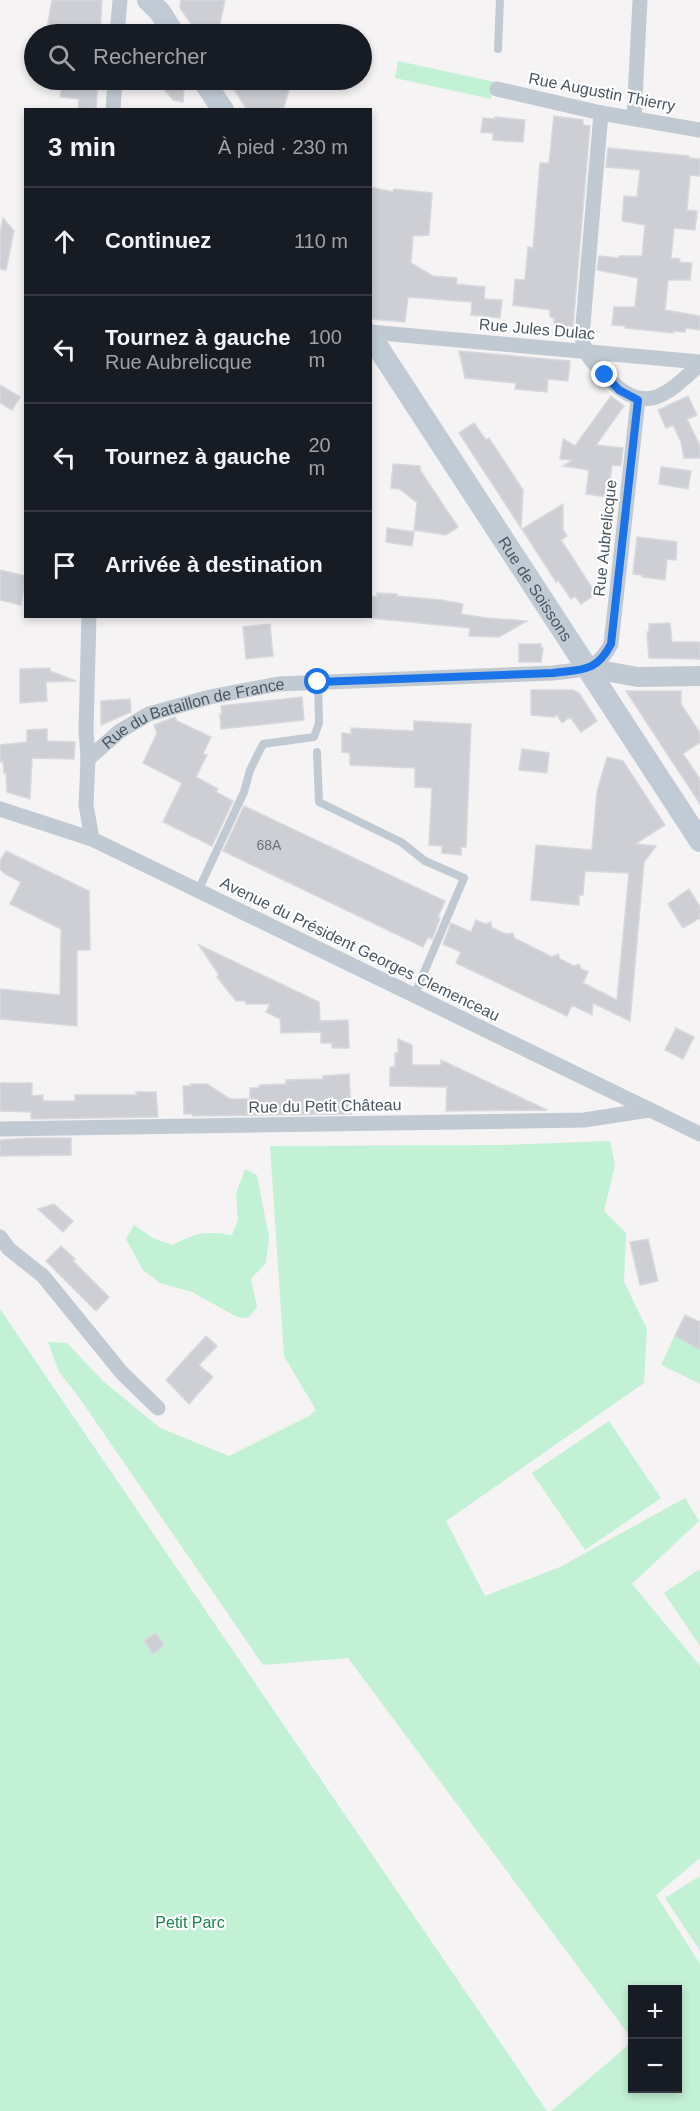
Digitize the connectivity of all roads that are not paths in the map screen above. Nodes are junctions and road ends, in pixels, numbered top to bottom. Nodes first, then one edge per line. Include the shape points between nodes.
1 (120, 0) edge
2 (500, 0) edge
3 (640, 0) edge
4 (156, 4) edge
5 (118, 24) edge
6 (168, 24) edge
7 (498, 49) dead end
8 (497, 89) dead end
9 (114, 90) edge
10 (210, 90) edge
11 (113, 108) edge
12 (222, 108) edge
13 (601, 112) junction
14 (634, 118) junction
15 (700, 130) edge
16 (372, 334) edge
17 (372, 337) edge
18 (584, 351) junction
19 (700, 363) edge
20 (638, 400) junction
21 (89, 618) edge
22 (588, 668) junction
23 (700, 676) edge
24 (318, 682) junction
25 (317, 752) dead end
26 (88, 759) junction
27 (0, 809) edge
28 (92, 839) junction
29 (700, 841) edge
30 (198, 891) junction
31 (414, 996) junction
32 (649, 1110) junction
33 (0, 1129) edge
34 (700, 1134) edge
35 (0, 1237) edge
36 (158, 1407) dead end

1 - 5 street
2 - 7 lane
3 - 14 street
4 - 6 main road
8 - 13 street, Rue Augustin Thierry
9 - 11 street
10 - 12 main road
13 - 14 street, Rue Augustin Thierry
13 - 18 street via 582,336
14 - 15 street, Rue Augustin Thierry
16 - 18 street, Rue Jules Dulac
17 - 22 main road, Rue de Soissons
18 - 19 street, Rue Jules Dulac
18 - 20 street via 619,390
19 - 20 street via 676,387 659,396
20 - 22 street, Rue Aubrelicque via 611,644 603,660
21 - 26 street
22 - 23 street, Rue du Bataillon de France via 638,677
22 - 24 street, Rue du Bataillon de France via 553,673
22 - 29 main road, Rue de Soissons
24 - 26 street, Rue du Bataillon de France via 278,684 149,714 120,731
24 - 30 lane via 319,723 314,737 263,744
25 - 31 lane via 319,802 401,842 425,861 464,878
26 - 28 street via 86,805
27 - 28 street, Avenue du Président Georges Clemenceau
28 - 30 street, Avenue du Président Georges Clemenceau
30 - 31 street, Avenue du Président Georges Clemenceau
31 - 32 street, Avenue du Président Georges Clemenceau
32 - 33 street, Rue du Petit Château via 584,1120
32 - 34 street, Avenue du Président Georges Clemenceau
35 - 36 street via 9,1249 44,1276 122,1373

